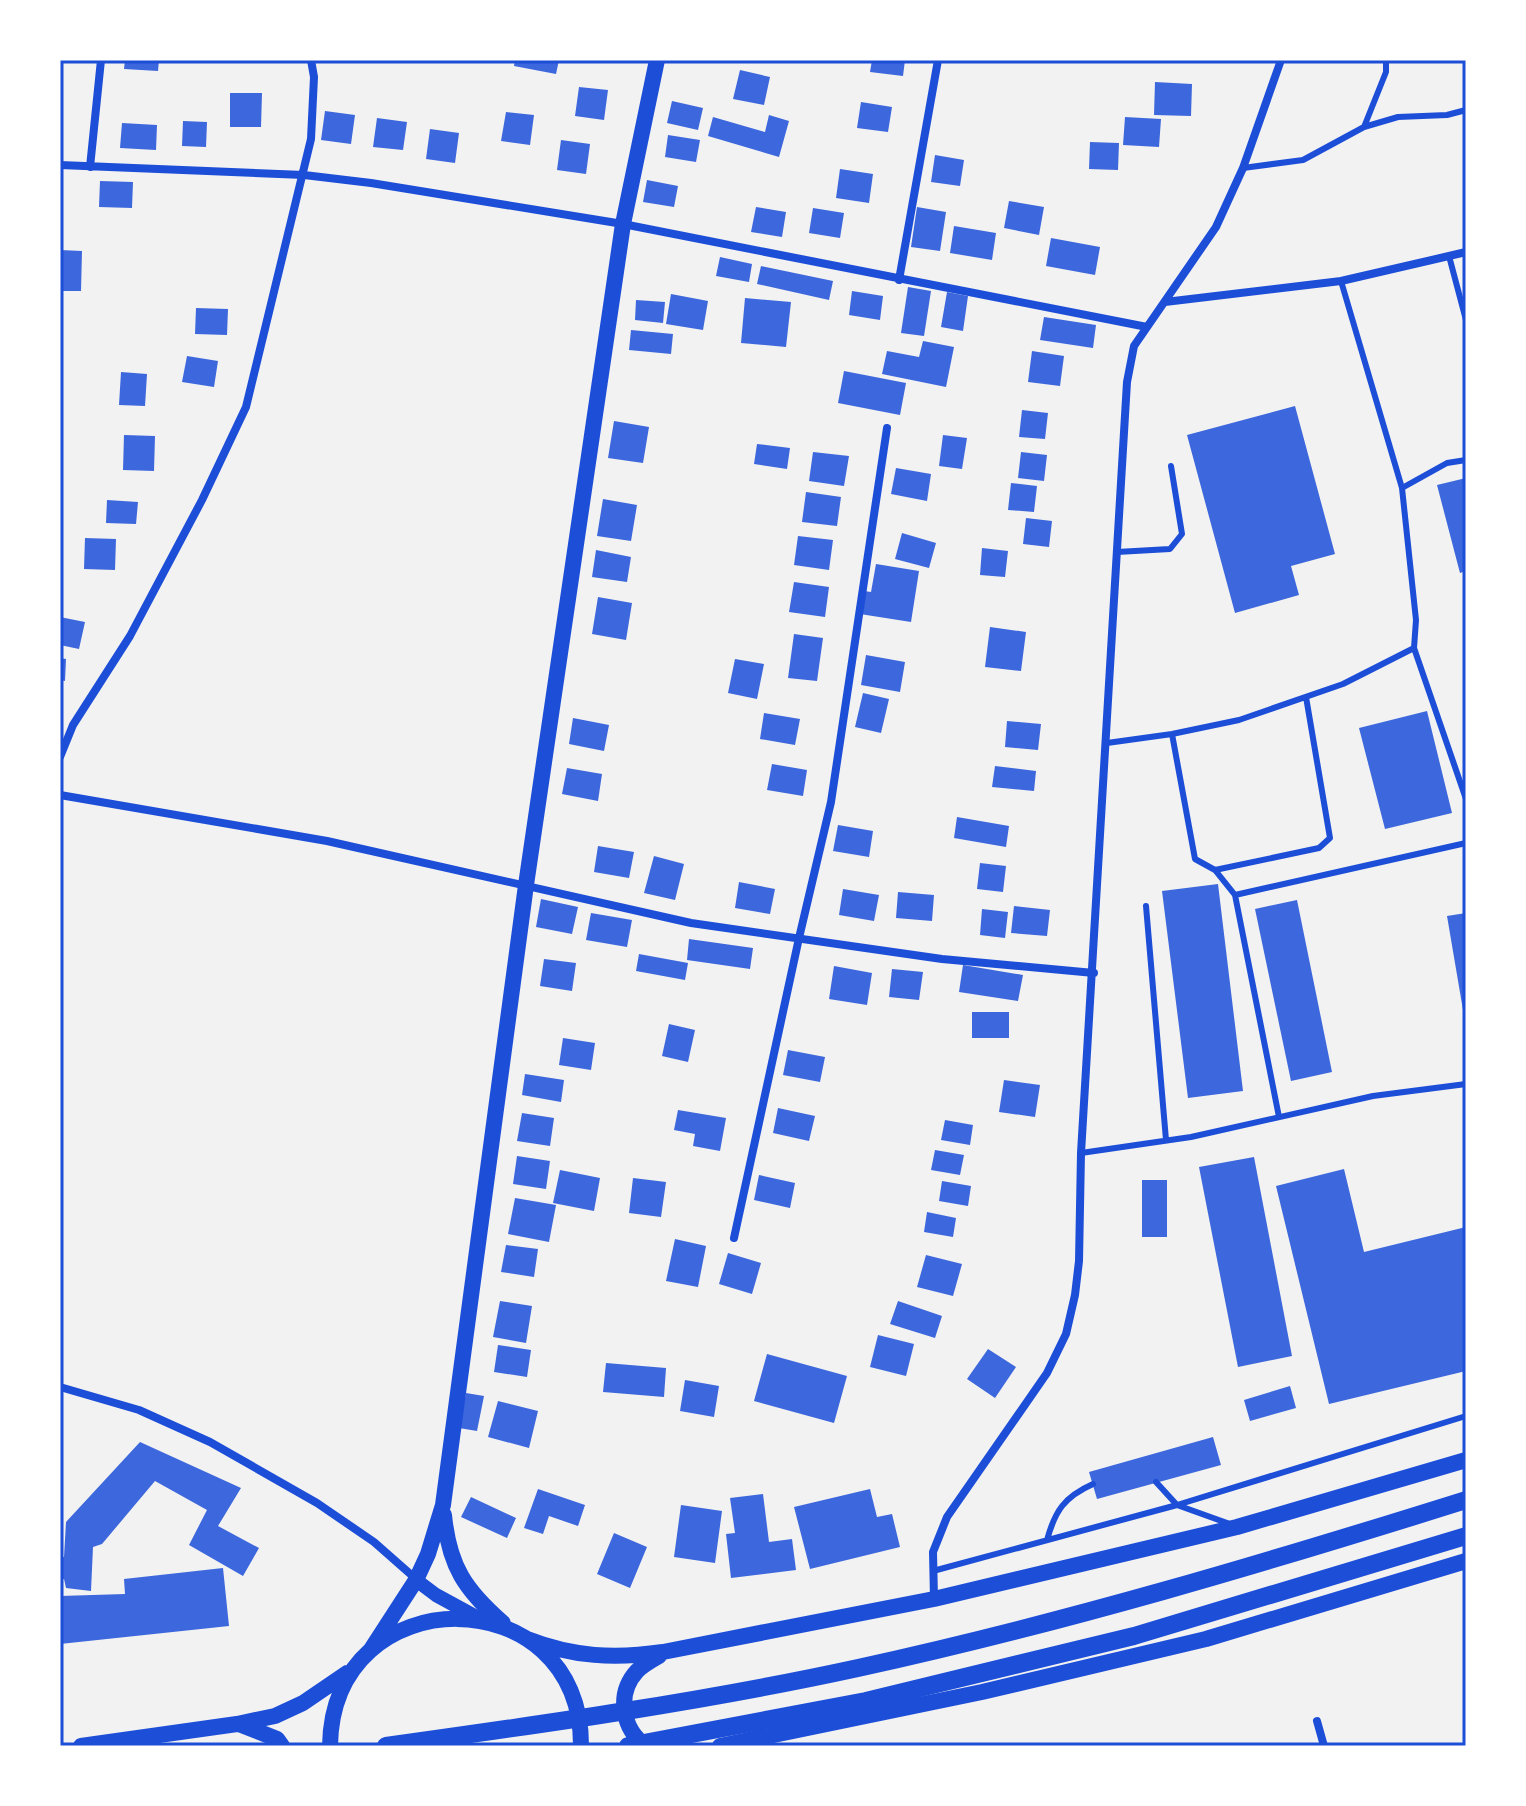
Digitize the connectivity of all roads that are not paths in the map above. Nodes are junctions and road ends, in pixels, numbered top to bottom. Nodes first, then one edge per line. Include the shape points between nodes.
1 (101, 60) edge
2 (311, 60) edge
3 (657, 60) edge
4 (938, 60) edge
5 (1281, 60) edge
6 (1386, 60) edge
7 (1466, 110) edge
8 (1364, 127) junction
9 (60, 165) edge
10 (90, 167) junction
11 (1243, 168) junction
12 (304, 175) junction
13 (623, 224) junction
14 (1466, 252) edge
15 (1449, 256) junction
16 (899, 280) junction
17 (1341, 281) junction
18 (1165, 302) junction
19 (1466, 320) edge
20 (1147, 327) junction
21 (887, 428) dead end
22 (1466, 460) edge
23 (1171, 466) dead end
24 (1402, 488) junction
25 (1117, 552) junction
26 (1414, 648) junction
27 (1306, 697) junction
28 (1172, 734) junction
29 (1107, 743) junction
30 (60, 757) edge
31 (60, 795) edge
32 (1466, 799) edge
33 (1466, 843) edge
34 (1215, 870) junction
35 (526, 885) junction
36 (1235, 895) junction
37 (1146, 906) dead end
38 (799, 938) junction
39 (1094, 973) junction
40 (1466, 1084) edge
41 (1279, 1117) junction
42 (1166, 1140) junction
43 (1081, 1153) junction
44 (734, 1238) dead end
45 (60, 1387) edge
46 (1466, 1416) edge
47 (1466, 1460) edge
48 (1156, 1482) dead end
49 (1093, 1484) dead end
50 (1466, 1500) edge
51 (443, 1505) junction
52 (1177, 1505) junction
53 (1237, 1527) junction
54 (1466, 1536) edge
55 (1047, 1540) junction
56 (1466, 1561) edge
57 (933, 1571) junction
58 (416, 1580) junction
59 (934, 1599) junction
60 (480, 1619) junction
61 (509, 1628) junction
62 (527, 1639) junction
63 (370, 1651) junction
64 (663, 1652) junction
65 (355, 1667) junction
66 (1317, 1721) dead end
67 (237, 1724) junction
68 (81, 1746) edge
69 (282, 1746) edge
70 (330, 1746) edge
71 (386, 1746) edge
72 (581, 1746) edge
73 (628, 1746) edge
74 (646, 1746) edge
75 (720, 1746) edge
76 (1324, 1746) edge

1 - 10 street
2 - 12 street via 311,139
3 - 13 main road
4 - 16 street
5 - 11 street
6 - 8 lane
7 - 8 lane via 1398,117
8 - 11 lane via 1303,160
9 - 10 street
10 - 12 street
11 - 18 street via 1216,227
12 - 13 street
12 - 30 street via 246,407 130,636 73,725
13 - 16 street
13 - 35 main road
14 - 15 street
15 - 17 street
15 - 19 lane
16 - 20 street
17 - 18 street
17 - 24 lane
18 - 20 street
20 - 25 street via 1134,346 1127,382
21 - 38 street via 831,802
22 - 24 lane via 1447,463
23 - 25 lane via 1182,534 1170,549
24 - 26 lane via 1416,620
25 - 29 street
26 - 27 lane
26 - 32 lane
27 - 28 lane via 1239,720
27 - 34 lane via 1330,838 1319,848
28 - 29 lane
28 - 34 lane via 1195,859
29 - 39 street
31 - 35 street via 327,841
33 - 36 lane
34 - 36 lane
35 - 38 street via 691,923
35 - 51 main road
36 - 41 lane
37 - 42 lane
38 - 39 street via 942,959
38 - 44 street
39 - 43 street
40 - 41 lane via 1373,1096
41 - 42 lane
42 - 43 lane
43 - 57 street via 1079,1261 1066,1334 1047,1373 947,1517 933,1552
45 - 58 street via 139,1410 210,1442 329,1511
46 - 52 lane
47 - 53 main road
48 - 52 lane
49 - 55 lane via 1075,1492 1054,1515
50 - 71 highway via 1125,1603 858,1668 605,1716
51 - 58 main road
51 - 61 main road via 455,1568 476,1600
52 - 53 lane
52 - 55 lane
53 - 59 main road
54 - 73 highway via 1134,1636 866,1701
55 - 57 lane
56 - 75 main road via 1206,1639
57 - 59 street
58 - 60 street
58 - 63 main road
59 - 64 main road
60 - 61 main road
60 - 63 main road via 421,1622
61 - 62 main road
62 - 64 main road via 601,1657
62 - 72 main road via 564,1678 575,1703
63 - 65 main road
64 - 74 main road via 638,1670 623,1706 636,1739
65 - 67 main road via 303,1703
65 - 70 main road via 341,1691
66 - 76 street
67 - 68 main road
67 - 69 main road via 269,1735

